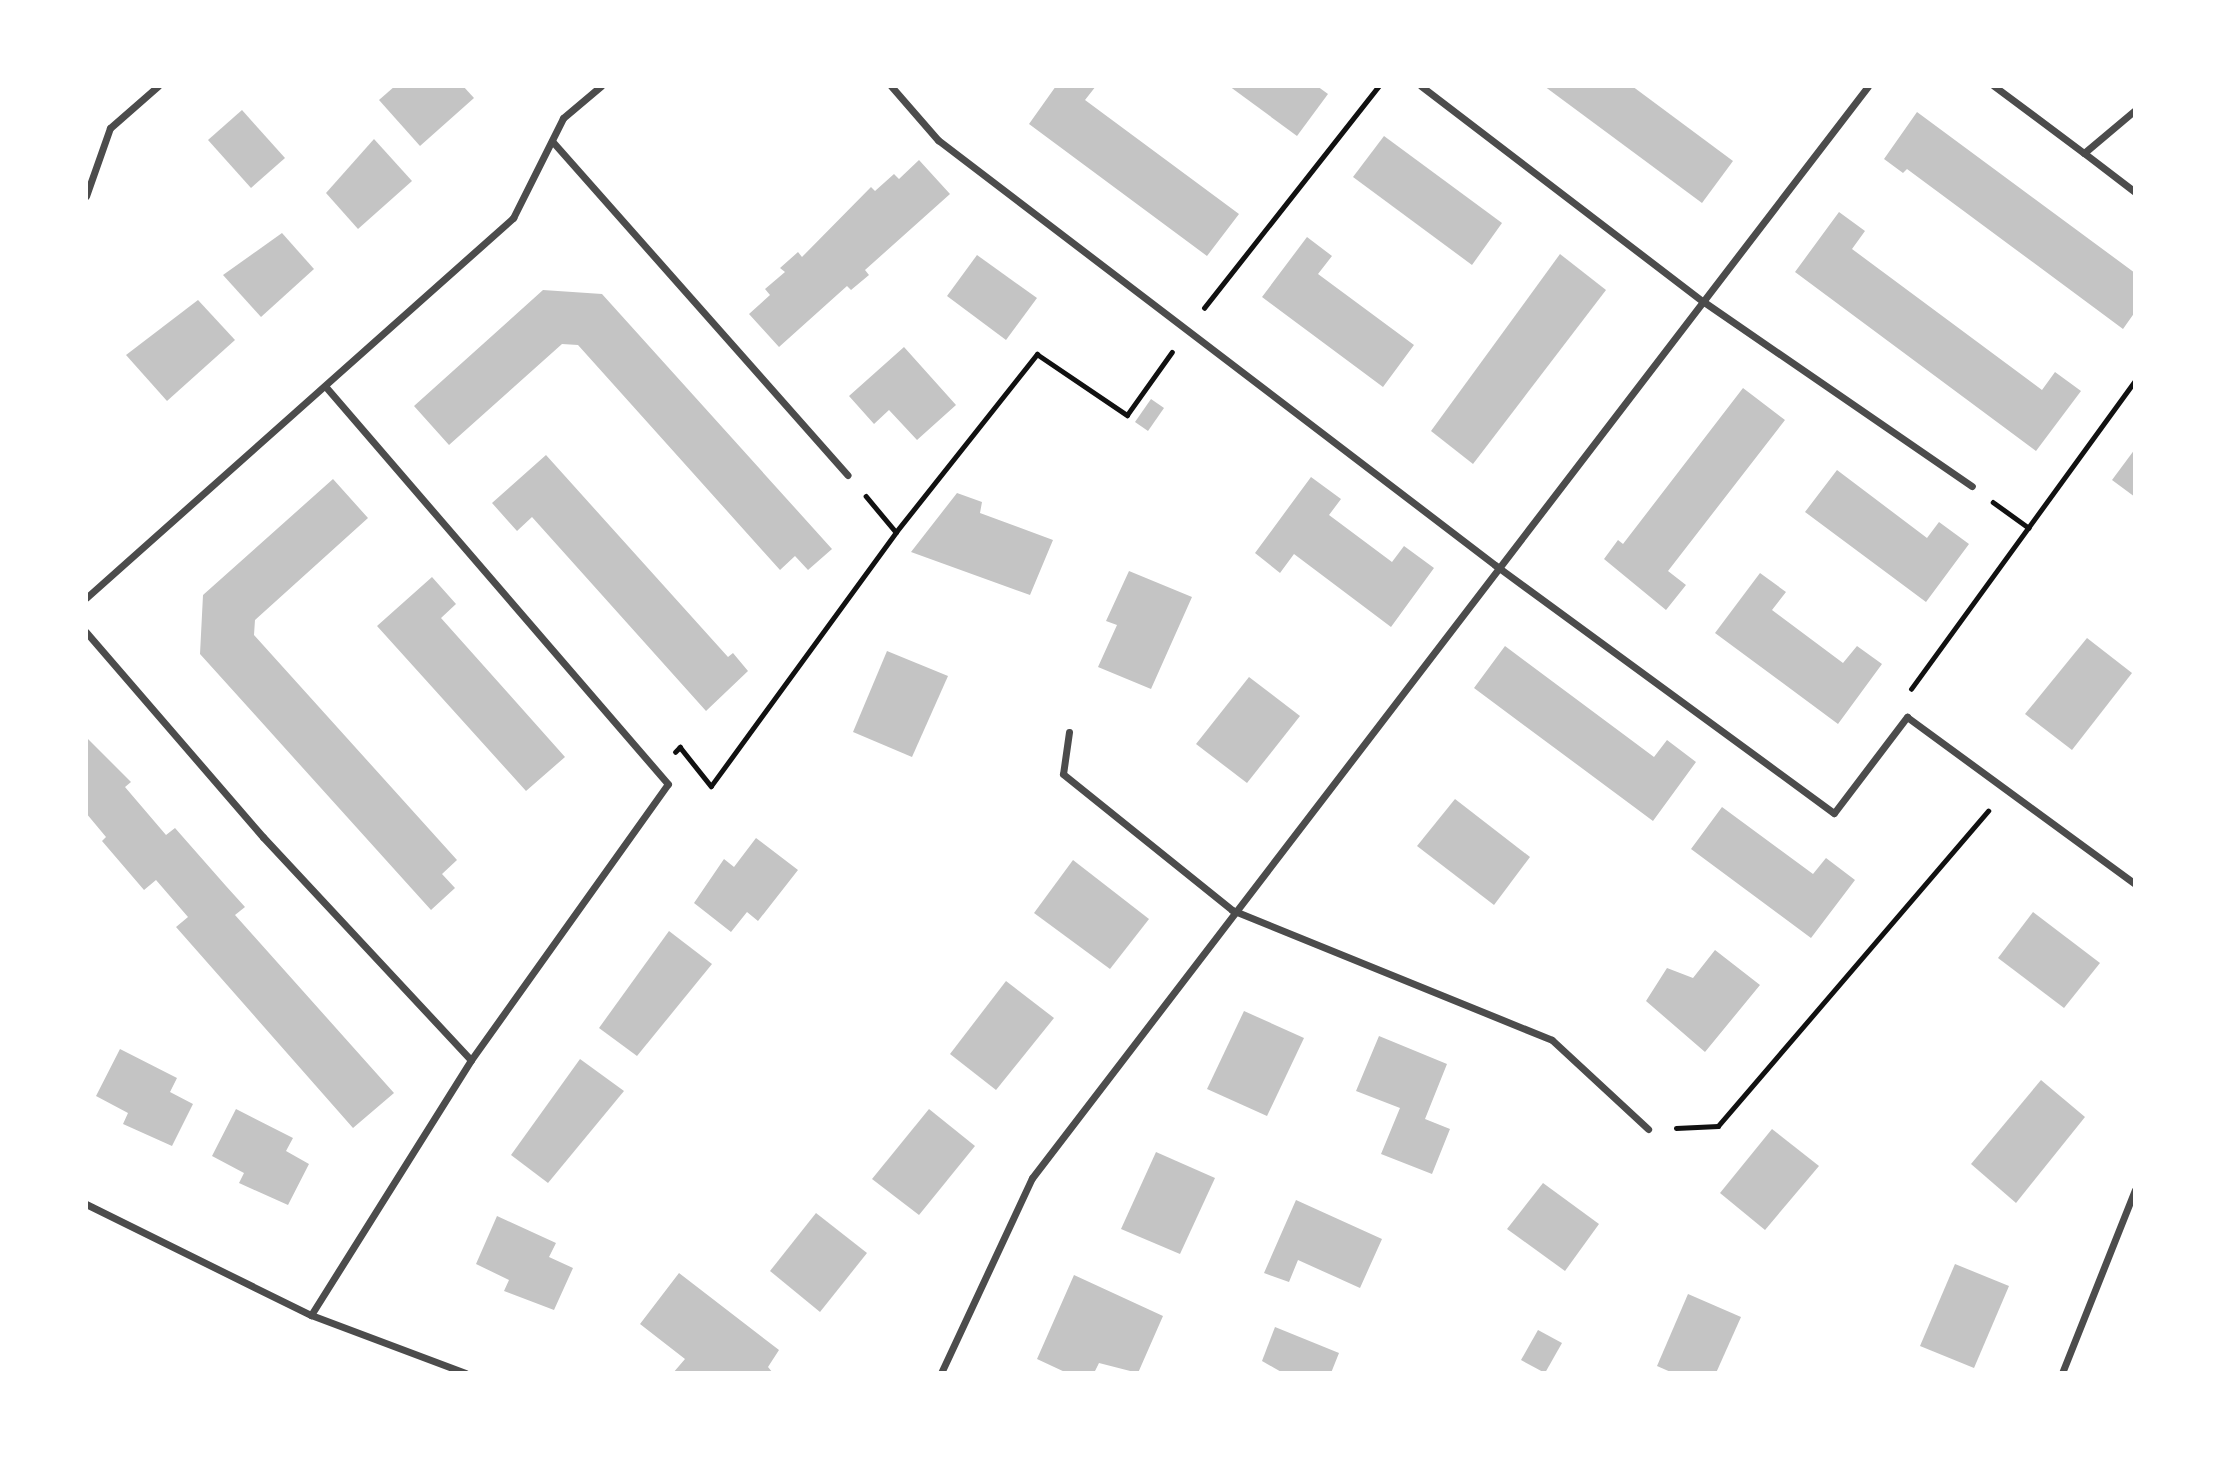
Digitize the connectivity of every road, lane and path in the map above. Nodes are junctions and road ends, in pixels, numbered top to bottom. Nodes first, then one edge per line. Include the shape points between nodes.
1 (158, 86) edge
2 (601, 86) edge
3 (891, 86) edge
4 (1378, 86) edge
5 (1421, 86) edge
6 (1868, 86) edge
7 (1994, 86) edge
8 (2135, 110) edge
9 (552, 141) junction
10 (2084, 153) junction
11 (2135, 192) edge
12 (86, 196) edge
13 (1704, 302) junction
14 (1187, 330) junction
15 (2135, 381) edge
16 (325, 386) junction
17 (848, 475) joint
18 (1972, 486) joint
19 (2029, 528) junction
20 (896, 532) junction
21 (1495, 565) junction
22 (86, 598) edge
23 (86, 632) edge
24 (1907, 717) junction
25 (1069, 732) dead end
26 (656, 770) junction
27 (2006, 790) junction
28 (2135, 884) edge
29 (1232, 910) junction
30 (471, 1060) junction
31 (1647, 1129) joint
32 (2135, 1190) edge
33 (86, 1204) edge
34 (311, 1315) junction
35 (465, 1373) edge
36 (941, 1373) edge
37 (2062, 1373) edge

1 - 12 street via 110,128
2 - 9 street via 563,118
3 - 14 street via 938,141
4 - 14 path
5 - 13 street
6 - 13 street
7 - 10 street
8 - 10 street
9 - 16 street via 513,218
9 - 17 street
10 - 11 street
13 - 18 street
13 - 21 street
14 - 20 path via 1127,415 1037,354
14 - 21 street
15 - 19 path
16 - 22 street
16 - 26 street
17 - 20 path
18 - 19 path
19 - 24 path via 1908,692
20 - 26 path via 711,786 680,747
21 - 24 street via 1834,813
21 - 29 street
23 - 30 street via 263,837
24 - 27 street
25 - 29 street via 1063,774
26 - 30 street via 668,784
27 - 28 street
27 - 31 path via 1718,1126
29 - 31 street via 1552,1040
29 - 36 street via 1032,1178
30 - 34 street
32 - 37 street
33 - 34 street
34 - 35 street

